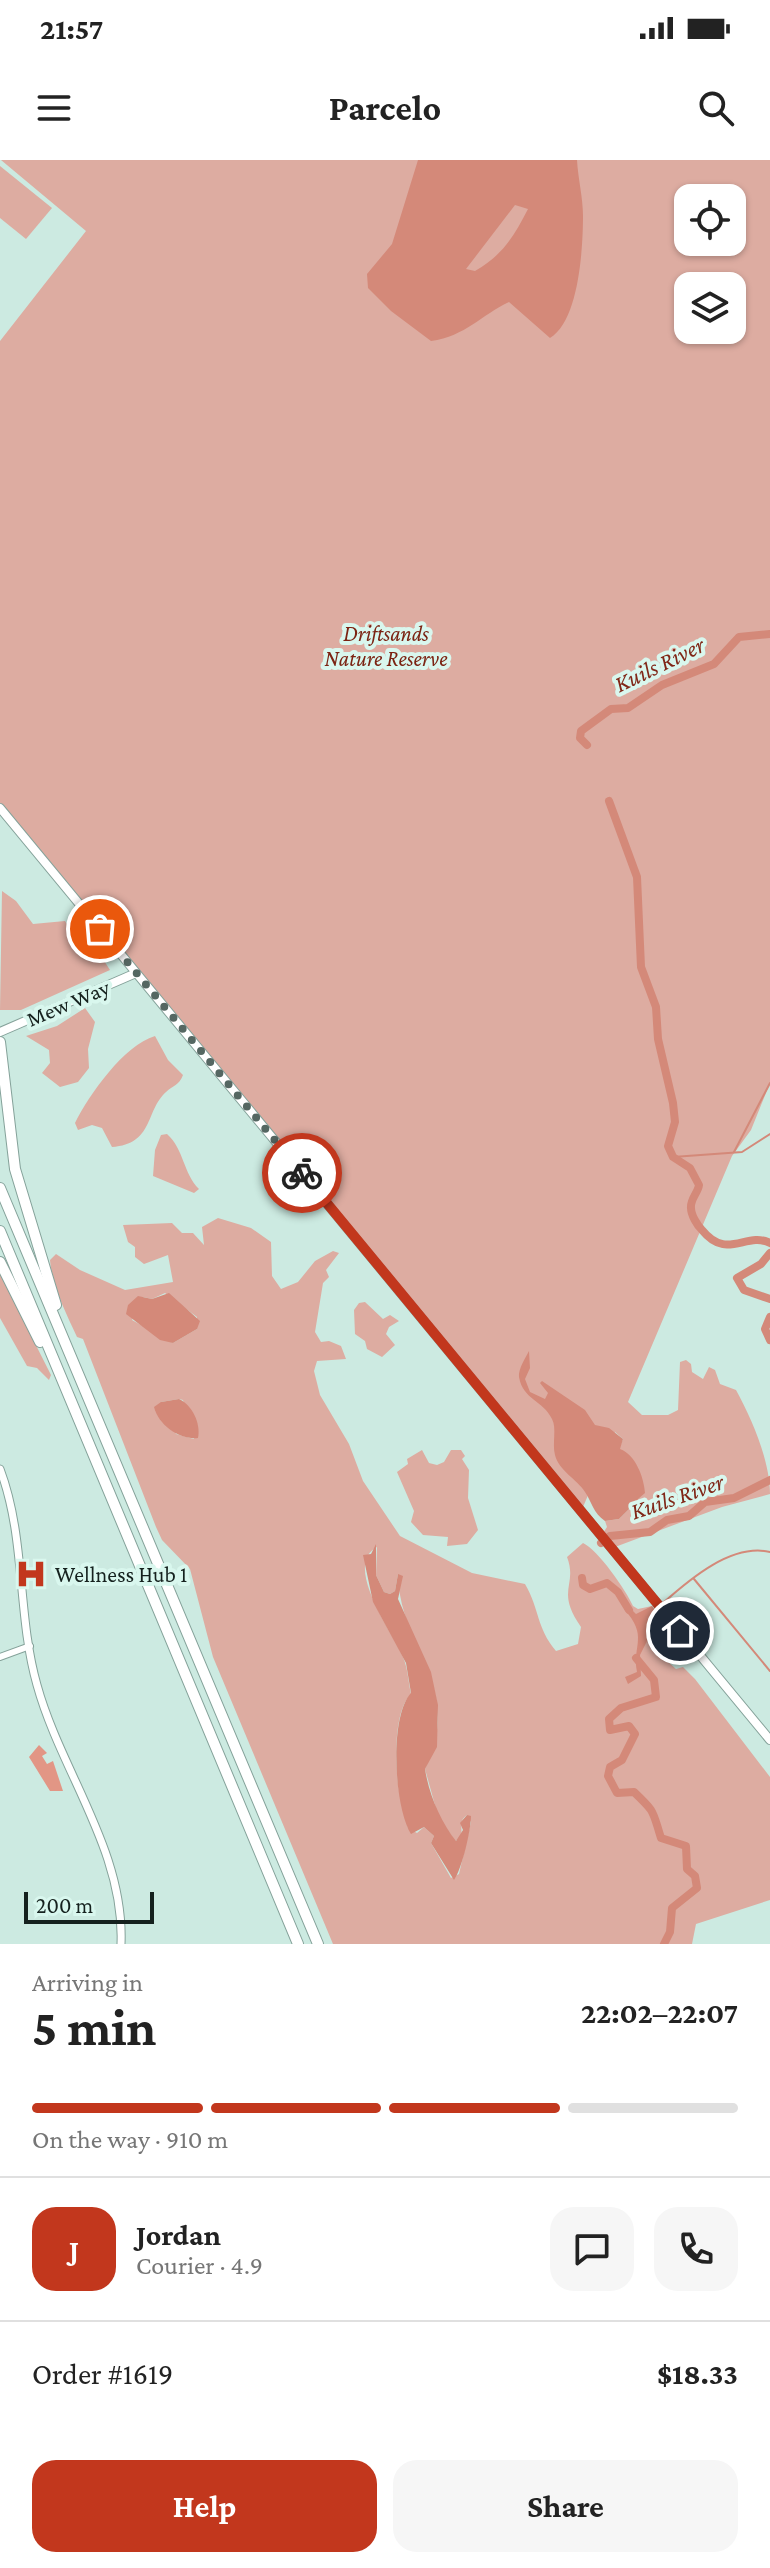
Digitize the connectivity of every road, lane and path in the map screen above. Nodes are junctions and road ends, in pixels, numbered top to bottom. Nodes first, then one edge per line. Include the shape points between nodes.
1 (0, 808) edge
2 (136, 973) junction
3 (0, 1032) edge
4 (0, 1042) edge
5 (0, 1188) edge
6 (0, 1231) edge
7 (0, 1262) edge
8 (63, 1381) junction
9 (88, 1397) junction
10 (0, 1469) edge
11 (30, 1646) junction
12 (0, 1657) edge
13 (770, 1740) edge
14 (121, 1944) edge
15 (298, 1944) edge
16 (318, 1944) edge

1 - 2 main road
2 - 3 main road, Mew Way
2 - 13 main road
4 - 9 highway via 20,1191
5 - 9 highway
6 - 8 highway
7 - 8 highway
8 - 15 highway
9 - 16 highway
10 - 11 main road via 13,1513
11 - 12 street
11 - 14 main road via 42,1701 114,1877

